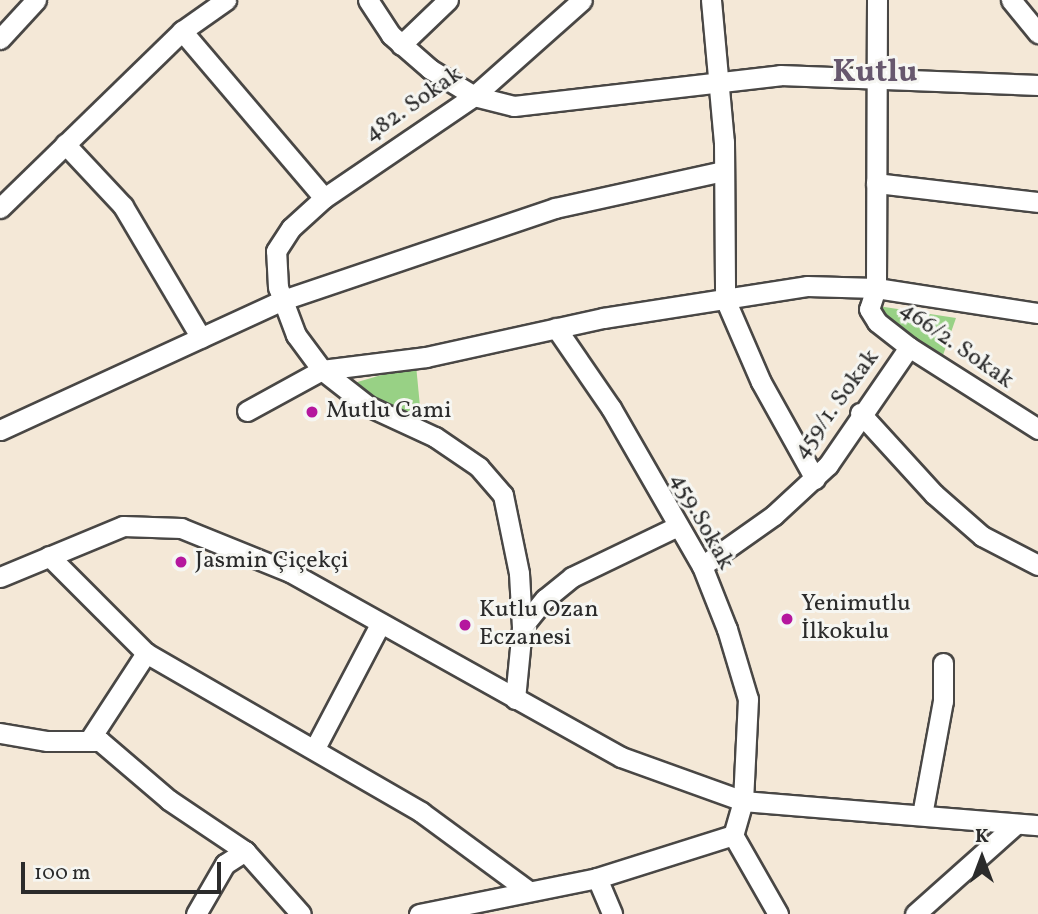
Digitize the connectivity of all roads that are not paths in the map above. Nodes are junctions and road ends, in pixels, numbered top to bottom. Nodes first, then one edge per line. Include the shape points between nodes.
1 (36, 0) edge
2 (226, 0) edge
3 (368, 0) edge
4 (448, 0) edge
5 (582, 0) edge
6 (711, 0) edge
7 (877, 0) edge
8 (1011, 0) edge
9 (182, 31) junction
10 (1038, 33) edge
11 (0, 39) edge
12 (401, 44) junction
13 (875, 78) junction
14 (719, 82) junction
15 (1038, 85) edge
16 (474, 96) junction
17 (65, 144) junction
18 (723, 171) junction
19 (876, 183) junction
20 (324, 198) junction
21 (1038, 202) edge
22 (0, 208) edge
23 (876, 289) junction
24 (725, 299) junction
25 (283, 300) junction
26 (1038, 313) edge
27 (556, 328) junction
28 (201, 338) junction
29 (909, 347) junction
30 (322, 370) junction
31 (247, 411) dead end
32 (860, 413) junction
33 (1038, 429) edge
34 (0, 430) edge
35 (815, 478) junction
36 (676, 527) junction
37 (49, 556) junction
38 (1038, 565) edge
39 (702, 566) junction
40 (0, 577) edge
41 (380, 624) junction
42 (522, 627) junction
43 (146, 653) junction
44 (943, 663) dead end
45 (515, 699) junction
46 (0, 733) edge
47 (90, 739) junction
48 (316, 748) junction
49 (743, 801) junction
50 (922, 815) junction
51 (1016, 824) junction
52 (1038, 825) edge
53 (733, 835) junction
54 (245, 851) junction
55 (597, 878) junction
56 (527, 890) junction
57 (196, 914) edge
58 (301, 914) edge
59 (419, 914) edge
60 (612, 914) edge
61 (778, 914) edge
62 (915, 914) edge

1 - 11 street
2 - 9 street
3 - 12 street
4 - 12 street
5 - 16 street, 482. Sokak
6 - 14 street
7 - 13 street
8 - 10 street
9 - 17 street
9 - 20 street
12 - 16 street via 430,69
13 - 14 street via 780,75
13 - 15 street
13 - 19 street
14 - 16 street via 514,106
14 - 18 street
16 - 20 street, 482. Sokak
17 - 22 street
17 - 28 street via 123,206
18 - 24 street
18 - 25 street via 555,208
19 - 21 street
19 - 23 street
20 - 25 street, 482. Sokak via 291,228 276,251
23 - 24 street via 807,286
23 - 26 street
23 - 29 street, 466/2. Sokak via 869,309 877,322
24 - 27 street
24 - 35 street via 761,382
25 - 28 street
25 - 30 street via 296,335
27 - 30 street via 426,356
27 - 36 street, 459.Sokak via 611,408
28 - 34 street
29 - 32 street, 459/1. Sokak
29 - 33 street, 466/2. Sokak
30 - 31 street
30 - 42 street via 368,406 446,444 479,467 503,495 519,573
32 - 35 street, 459/1. Sokak
32 - 38 street via 934,494 982,536
35 - 39 street, 459/1. Sokak via 774,515
36 - 39 street, 459.Sokak
36 - 42 street via 572,577
37 - 40 street
37 - 41 street via 123,526 180,528 290,572
37 - 43 street
39 - 49 street, 459.Sokak via 747,699
41 - 45 street
41 - 48 street
42 - 45 street
43 - 47 street
43 - 48 street
44 - 50 street via 943,702
45 - 49 street via 621,757
46 - 47 street via 47,741
47 - 54 street via 100,741 169,800
48 - 56 street via 421,812
49 - 50 street
49 - 53 street, 459.Sokak
50 - 51 street
51 - 52 street
51 - 62 street
53 - 55 street
53 - 61 street
54 - 57 street via 225,864
54 - 58 street
55 - 56 street
55 - 60 street
56 - 59 street

